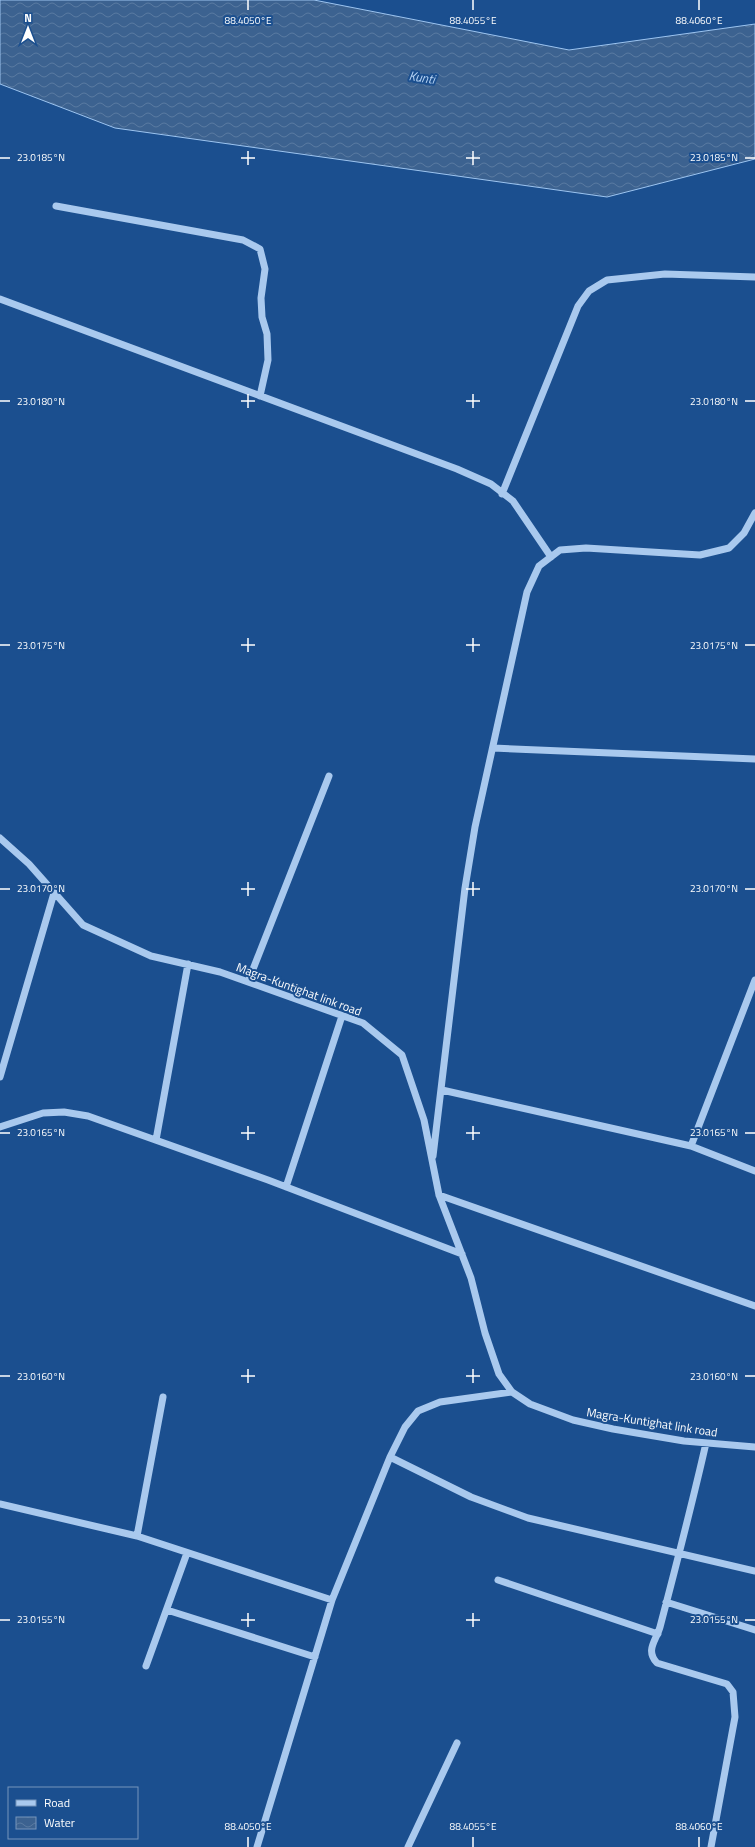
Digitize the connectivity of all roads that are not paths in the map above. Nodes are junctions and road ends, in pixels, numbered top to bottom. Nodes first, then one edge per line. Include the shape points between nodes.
1 (56, 206) dead end
2 (755, 277) edge
3 (0, 299) edge
4 (260, 396) junction
5 (502, 494) junction
6 (755, 513) edge
7 (551, 557) junction
8 (492, 748) junction
9 (755, 759) edge
10 (329, 776) dead end
11 (0, 838) edge
12 (54, 893) junction
13 (188, 964) junction
14 (755, 980) edge
15 (248, 982) junction
16 (342, 1016) junction
17 (0, 1077) edge
18 (442, 1090) junction
19 (0, 1127) edge
20 (156, 1140) junction
21 (691, 1146) junction
22 (432, 1162) junction
23 (755, 1172) edge
24 (286, 1187) junction
25 (439, 1195) junction
26 (462, 1254) junction
27 (755, 1306) edge
28 (512, 1392) junction
29 (163, 1397) dead end
30 (706, 1443) junction
31 (755, 1447) edge
32 (390, 1457) junction
33 (0, 1504) edge
34 (138, 1536) junction
35 (187, 1553) junction
36 (680, 1554) junction
37 (755, 1571) edge
38 (498, 1580) dead end
39 (332, 1600) junction
40 (666, 1602) junction
41 (167, 1610) junction
42 (755, 1630) edge
43 (658, 1634) junction
44 (315, 1657) junction
45 (146, 1666) dead end
46 (457, 1743) dead end
47 (260, 1846) edge
48 (408, 1847) edge
49 (711, 1847) edge

1 - 4 street via 243,240 260,249 265,269 261,298 268,360
2 - 5 street via 665,274 607,280 589,291 578,306
3 - 4 street
4 - 5 street via 457,469 491,484
5 - 7 street via 513,501
6 - 7 street via 744,532 729,548 700,555 586,548 560,550
7 - 8 street via 540,566 527,592
8 - 9 street
8 - 18 street via 475,827 466,888
10 - 15 street
11 - 12 street, Magra-Kuntighat link road via 29,864
12 - 13 street, Magra-Kuntighat link road via 83,925 152,956
12 - 17 street
13 - 15 street, Magra-Kuntighat link road
13 - 20 street
14 - 21 street
15 - 16 street, Magra-Kuntighat link road
16 - 22 street, Magra-Kuntighat link road via 363,1023 402,1055 424,1120
16 - 24 street
18 - 21 street
18 - 22 street
19 - 20 street via 43,1112 64,1112 88,1116
20 - 24 street
21 - 23 street
22 - 25 street, Magra-Kuntighat link road
24 - 26 street
25 - 26 street, Magra-Kuntighat link road
25 - 27 street
26 - 28 street, Magra-Kuntighat link road via 499,1374
28 - 30 street, Magra-Kuntighat link road via 530,1404 573,1420 613,1429
28 - 32 street via 440,1402 418,1411 405,1427
29 - 34 street
30 - 31 street, Magra-Kuntighat link road
30 - 36 street
32 - 36 street via 471,1497 528,1518
32 - 39 street
33 - 34 street
34 - 35 street
35 - 39 street
35 - 41 street
36 - 37 street
36 - 40 street
38 - 43 street
39 - 44 street
40 - 42 street
40 - 43 street
41 - 44 street
41 - 45 street
43 - 49 street via 651,1650 651,1657 657,1663 727,1684 733,1692 735,1717
44 - 47 street
46 - 48 street

